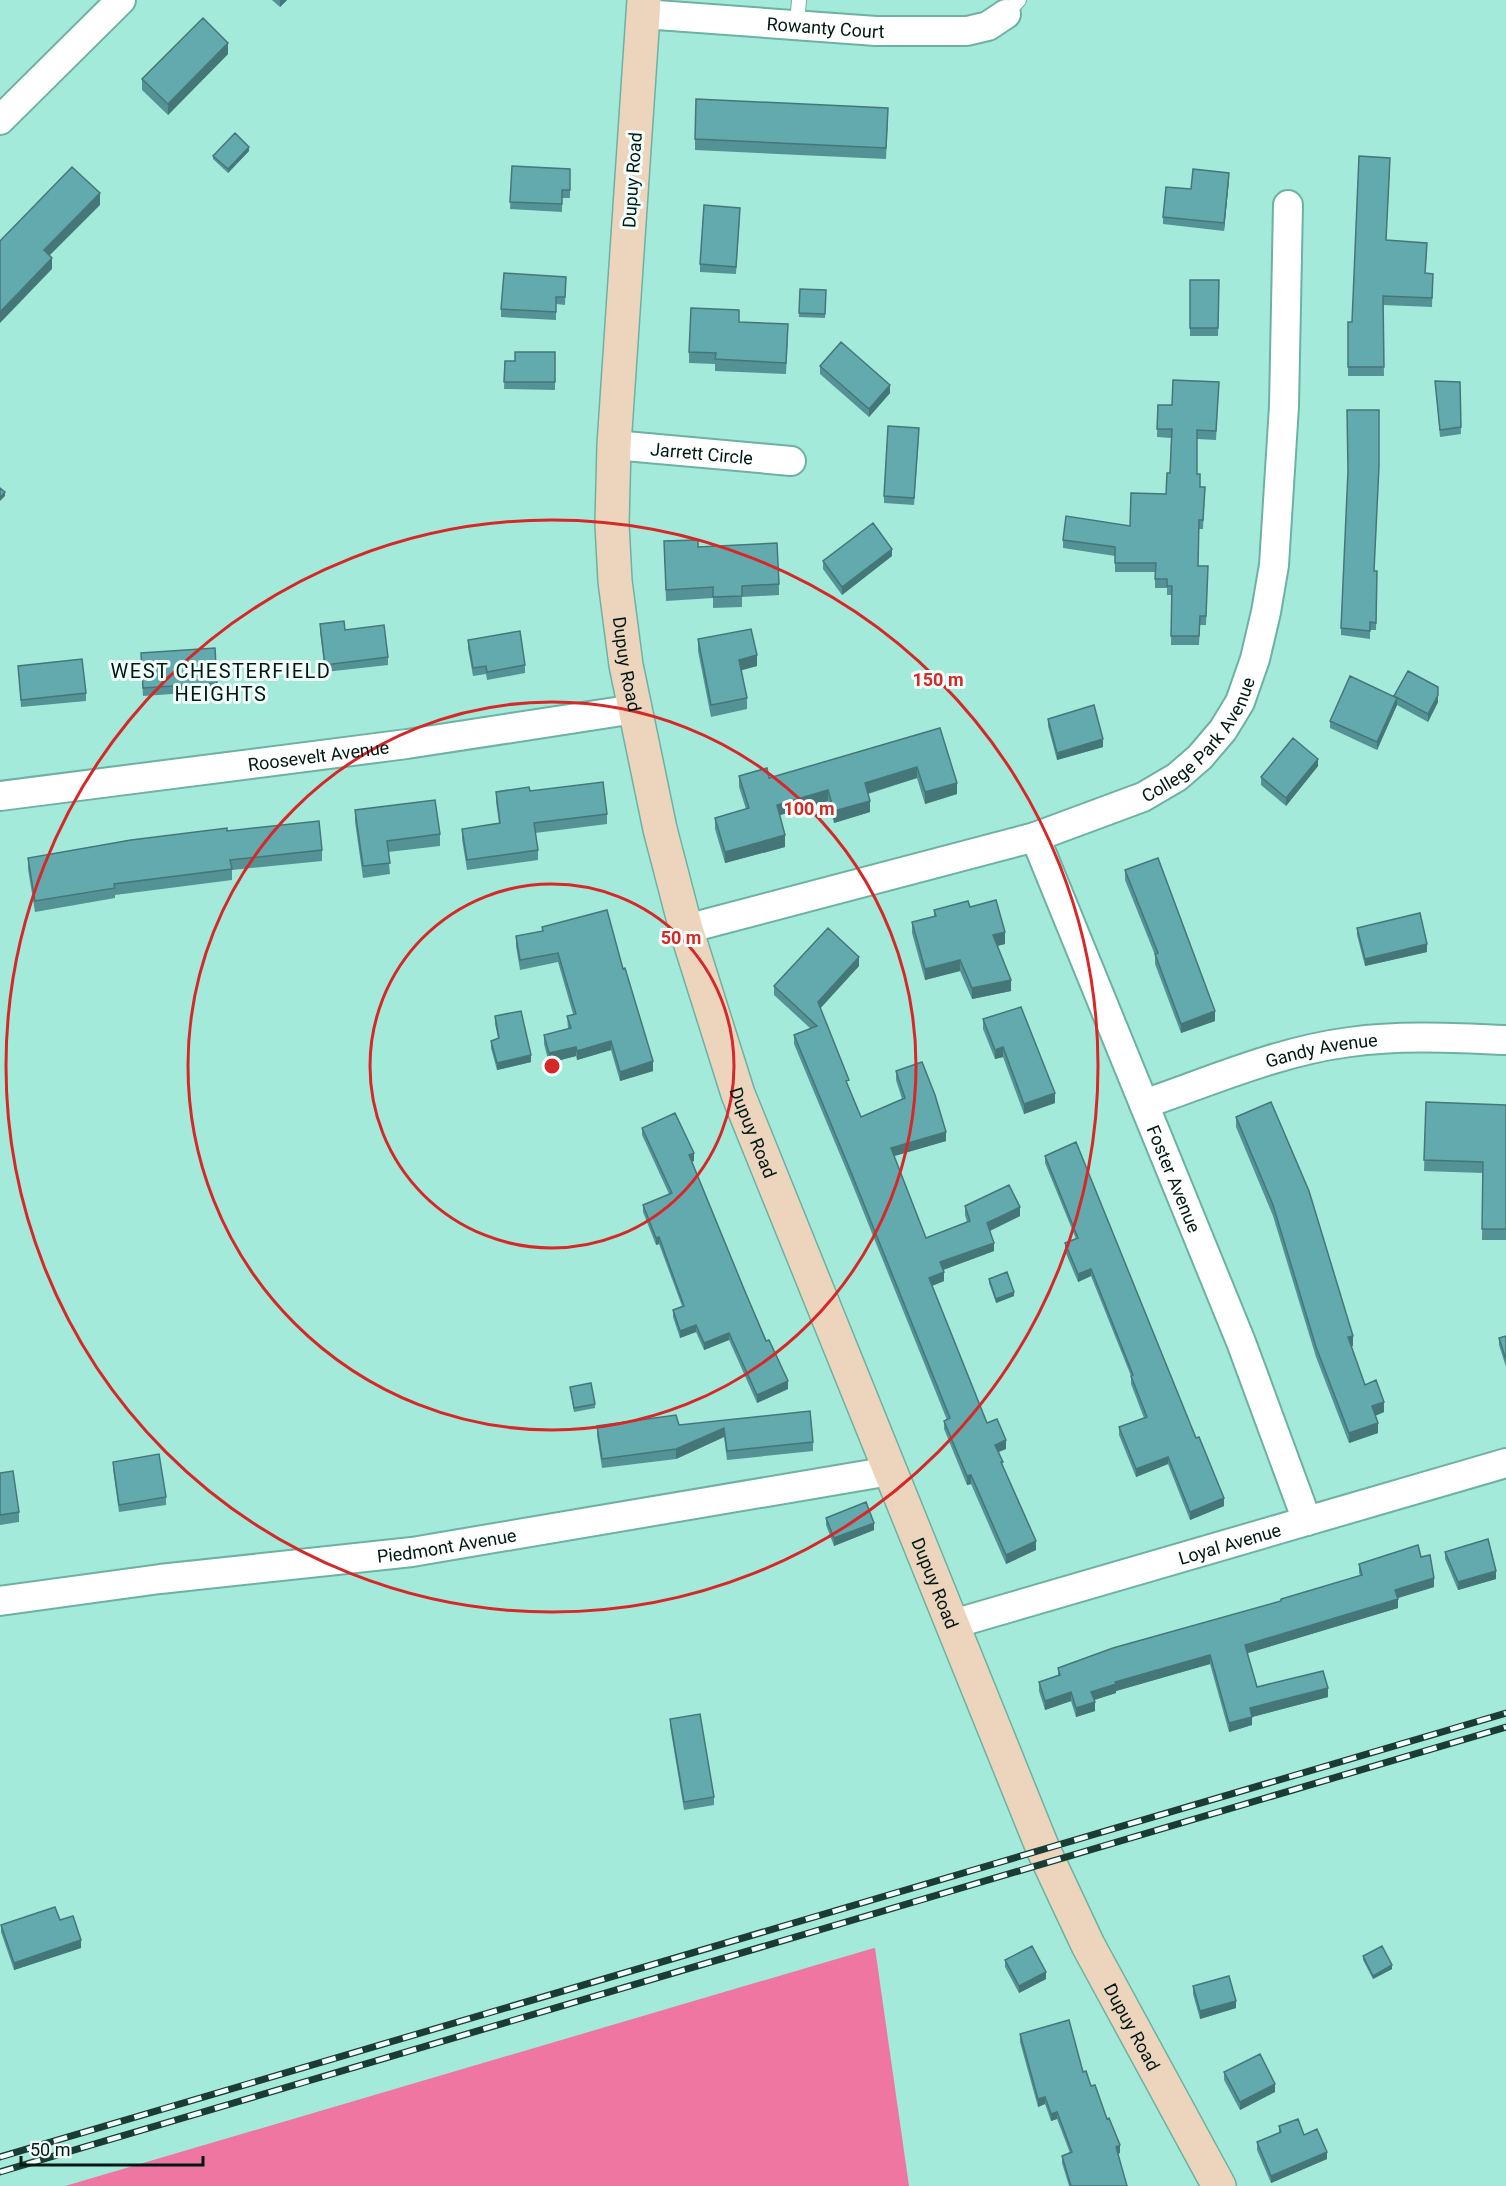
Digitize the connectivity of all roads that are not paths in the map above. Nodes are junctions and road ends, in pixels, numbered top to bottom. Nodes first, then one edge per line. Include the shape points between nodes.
1 (121, 0) edge
2 (643, 7) edge
3 (1012, 7) edge
4 (798, 12) edge
5 (0, 120) edge
6 (1288, 205) dead end
7 (614, 445) junction
8 (790, 461) dead end
9 (635, 710) junction
10 (0, 796) edge
11 (1035, 837) junction
12 (686, 929) junction
13 (1506, 1040) edge
14 (1143, 1104) junction
15 (1506, 1463) edge
16 (890, 1471) junction
17 (1307, 1521) junction
18 (0, 1601) edge
19 (953, 1624) junction
20 (1219, 2186) edge

1 - 5 street
2 - 4 street, Rowanty Court
2 - 7 street, Dupuy Road
3 - 4 street, Rowanty Court via 988,26 967,31 876,31
6 - 11 street, College Park Avenue via 1284,406 1274,565 1255,659 1240,702 1223,730 1178,777 1143,797
7 - 8 street, Jarrett Circle
7 - 9 street, Dupuy Road via 615,581
9 - 10 street, Roosevelt Avenue via 407,744
9 - 12 street, Dupuy Road
11 - 12 street, College Park Avenue
11 - 14 street, Foster Avenue
12 - 16 street, Dupuy Road via 738,1094
13 - 14 street, Gandy Avenue via 1400,1037 1349,1042 1300,1052
14 - 17 street, Foster Avenue via 1241,1341
15 - 17 street, Loyal Avenue
16 - 18 street, Piedmont Avenue via 412,1552
16 - 19 street, Dupuy Road
17 - 19 street, Loyal Avenue
19 - 20 street, Dupuy Road via 1043,1849 1088,1945

